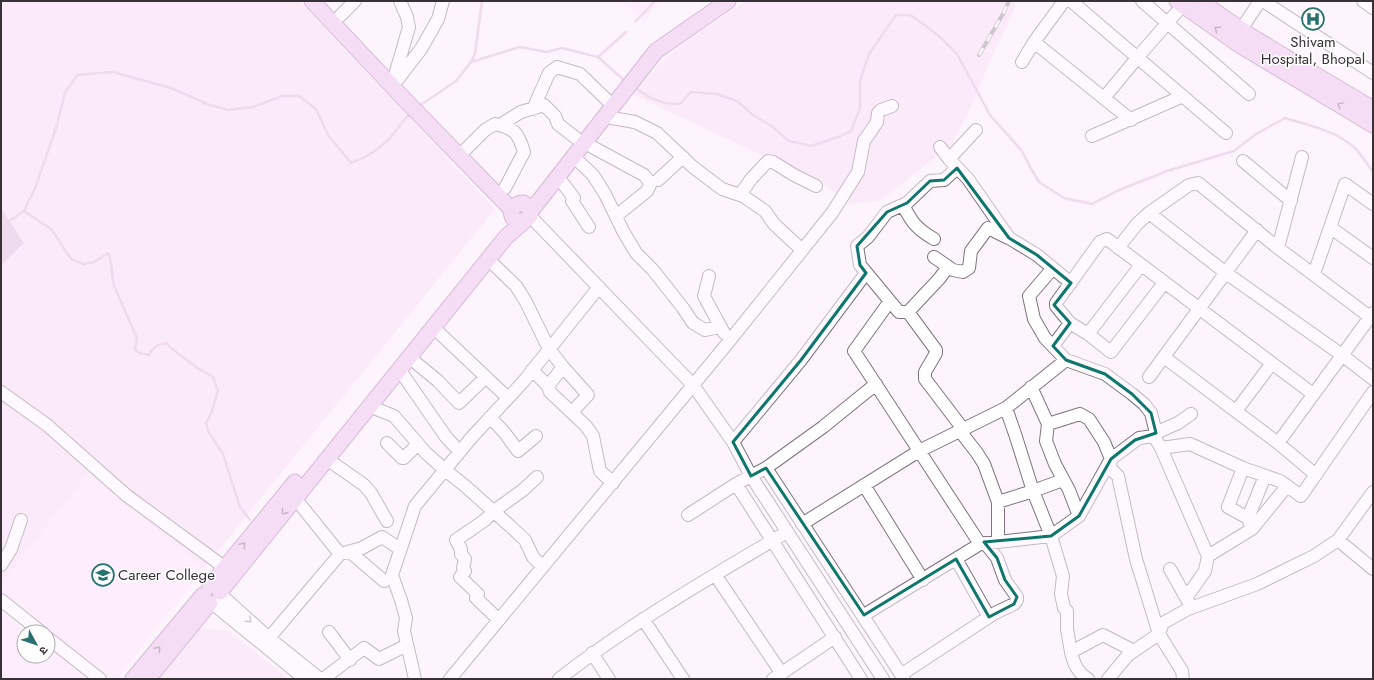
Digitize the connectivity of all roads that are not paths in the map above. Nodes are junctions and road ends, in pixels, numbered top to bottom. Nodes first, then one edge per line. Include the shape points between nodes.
1 (312, 1) edge
2 (326, 1) edge
3 (355, 1) edge
4 (400, 1) edge
5 (443, 1) edge
6 (712, 1) edge
7 (728, 1) edge
8 (1064, 1) edge
9 (1071, 1) edge
10 (1142, 1) edge
11 (1200, 1) edge
12 (1261, 1) edge
13 (1363, 1) edge
14 (1180, 3) edge
15 (1373, 8) edge
16 (340, 16) junction
17 (1167, 22) junction
18 (1237, 35) junction
19 (1034, 42) junction
20 (1137, 58) junction
21 (1022, 62) dead end
22 (379, 65) junction
23 (634, 73) junction
24 (1373, 74) edge
25 (397, 77) junction
26 (622, 89) junction
27 (1249, 94) dead end
28 (1183, 96) junction
29 (410, 98) junction
30 (1104, 98) junction
31 (607, 100) junction
32 (892, 106) dead end
33 (533, 108) junction
34 (1373, 109) edge
35 (425, 114) junction
36 (606, 116) junction
37 (1131, 120) junction
38 (500, 125) junction
39 (1373, 125) edge
40 (976, 130) dead end
41 (1226, 133) dead end
42 (1092, 136) dead end
43 (581, 140) junction
44 (940, 148) dead end
45 (466, 149) junction
46 (574, 157) junction
47 (683, 157) junction
48 (1302, 157) dead end
49 (1243, 161) dead end
50 (953, 164) junction
51 (558, 177) junction
52 (658, 180) dead end
53 (816, 186) dead end
54 (505, 188) junction
55 (740, 195) junction
56 (1291, 201) junction
57 (1373, 204) edge
58 (897, 208) junction
59 (521, 212) junction
60 (1149, 213) junction
61 (616, 216) junction
62 (589, 227) dead end
63 (1331, 228) junction
64 (1257, 230) junction
65 (934, 239) dead end
66 (1011, 239) junction
67 (1118, 248) junction
68 (1278, 248) junction
69 (802, 250) junction
70 (934, 257) dead end
71 (1373, 258) edge
72 (488, 259) junction
73 (1141, 265) junction
74 (948, 267) junction
75 (1053, 268) junction
76 (866, 273) junction
77 (1226, 273) junction
78 (1314, 274) junction
79 (709, 276) dead end
80 (1164, 282) junction
81 (1071, 283) junction
82 (598, 287) junction
83 (890, 301) junction
84 (1199, 309) junction
85 (908, 312) junction
86 (1372, 315) edge
87 (1070, 323) junction
88 (433, 327) junction
89 (720, 327) junction
90 (1088, 334) junction
91 (729, 341) junction
92 (1053, 346) junction
93 (549, 349) junction
94 (1342, 355) junction
95 (409, 357) junction
96 (1164, 357) junction
97 (1066, 360) junction
98 (1272, 363) junction
99 (563, 367) junction
100 (399, 369) junction
101 (532, 370) junction
102 (486, 377) junction
103 (1150, 377) dead end
104 (1373, 379) edge
105 (876, 384) junction
106 (693, 385) junction
107 (548, 386) junction
108 (1031, 387) junction
109 (1, 392) edge
110 (1373, 392) edge
111 (1313, 394) junction
112 (508, 398) junction
113 (369, 406) junction
114 (1000, 411) junction
115 (1236, 411) junction
116 (572, 412) junction
117 (1191, 414) dead end
118 (490, 417) junction
119 (1048, 424) junction
120 (962, 430) junction
121 (1155, 434) junction
122 (536, 436) dead end
123 (733, 442) junction
124 (387, 443) dead end
125 (1278, 443) junction
126 (418, 444) junction
127 (1161, 448) junction
128 (459, 451) junction
129 (919, 451) junction
130 (327, 459) junction
131 (1111, 459) junction
132 (766, 468) junction
133 (1243, 468) junction
134 (445, 470) junction
135 (1316, 475) junction
136 (751, 476) junction
137 (1265, 476) junction
138 (537, 477) dead end
139 (1063, 480) junction
140 (613, 483) junction
141 (736, 484) junction
142 (864, 484) junction
143 (1288, 486) junction
144 (1030, 492) junction
145 (1373, 494) edge
146 (295, 498) junction
147 (998, 502) junction
148 (494, 511) junction
149 (688, 515) dead end
150 (1079, 516) junction
151 (1248, 518) junction
152 (21, 520) dead end
153 (387, 521) dead end
154 (802, 524) junction
155 (1252, 529) junction
156 (787, 532) junction
157 (1051, 536) junction
158 (1338, 540) junction
159 (772, 541) junction
160 (998, 541) junction
161 (983, 543) junction
162 (6, 546) edge
163 (400, 549) junction
164 (345, 553) junction
165 (1208, 556) junction
166 (956, 559) junction
167 (1, 565) edge
168 (224, 567) junction
169 (543, 567) junction
170 (1170, 569) dead end
171 (1373, 569) edge
172 (716, 576) junction
173 (923, 580) junction
174 (384, 581) dead end
175 (212, 596) junction
176 (1, 600) edge
177 (1189, 603) junction
178 (864, 615) junction
179 (989, 617) junction
180 (643, 619) junction
181 (499, 620) junction
182 (31, 624) edge
183 (329, 632) dead end
184 (1159, 634) junction
185 (835, 637) junction
186 (269, 638) junction
187 (56, 644) edge
188 (407, 645) junction
189 (1134, 651) junction
190 (1071, 652) junction
191 (592, 653) junction
192 (350, 660) junction
193 (777, 676) edge
194 (903, 677) edge
195 (100, 679) edge
196 (133, 679) edge
197 (148, 679) edge
198 (305, 679) edge
199 (320, 679) edge
200 (324, 679) edge
201 (415, 679) edge
202 (450, 679) edge
203 (559, 679) edge
204 (609, 679) edge
205 (683, 679) edge
206 (861, 679) edge
207 (883, 679) edge
208 (1088, 679) edge
209 (1108, 679) edge
210 (1183, 679) edge

1 - 22 main road
2 - 16 main road
3 - 16 street
4 - 25 street via 409,27
5 - 25 street via 438,19 421,50
6 - 23 main road via 651,45
7 - 23 main road via 656,51
8 - 19 street
9 - 20 street
10 - 17 street
11 - 18 main road
12 - 18 street
12 - 24 street
13 - 15 street
14 - 17 street
18 -> 14 main road
16 - 22 main road
17 - 20 street
17 - 27 street
18 - 34 main road
39 -> 18 main road
19 - 21 street
19 - 30 street
20 - 28 street
20 - 30 street
22 - 25 main road
22 - 29 main road
23 - 26 main road
25 - 29 main road
26 - 31 main road
26 - 36 main road
28 - 37 street
28 - 41 street
29 - 35 main road
30 - 37 street
31 - 33 street via 580,74 557,67 549,73
31 - 43 main road
32 - 69 street via 879,111 877,122 864,141 858,172 832,213
33 - 38 street
33 - 43 street via 544,105 555,116 558,124
35 - 45 main road
35 - 59 main road
36 - 43 main road
36 - 47 street via 634,122 657,133
37 - 42 street
38 - 45 street via 491,125
38 - 54 street via 509,128 519,137 524,152
40 - 50 street
43 - 46 main road
43 - 59 main road
43 - 61 street via 644,175 648,180 650,185 647,191
44 - 50 street
45 - 54 main road
46 - 51 main road
46 - 61 street via 594,175
47 - 52 street
47 - 55 street via 722,189
48 - 56 street
49 - 56 street
50 - 58 street via 944,180 930,181 911,200
50 - 66 street via 968,179
51 - 59 main road
51 - 62 street via 574,198 572,201
53 - 55 street via 768,161
54 - 59 main road
55 - 69 street via 765,211 774,224
56 - 68 street
57 - 63 street via 1345,184
58 - 65 street via 923,233
58 - 76 street via 885,215 868,237 857,246 860,265
59 - 72 main road via 506,237
59 - 82 street
168 -> 59 main road
60 - 64 street via 1189,186 1198,183
60 - 67 street
60 - 77 street
61 - 89 street via 636,253 653,270 693,323 705,330
63 - 71 street
63 - 78 street
64 - 68 street
64 - 77 street
66 - 74 street via 988,228 971,251 969,268 963,272
66 - 75 street
67 - 73 street
67 - 81 street via 1107,239 1100,242
68 - 78 street
69 - 91 street
70 - 74 street
72 - 88 main road
72 - 93 street via 516,286
73 - 80 street
73 - 90 street
74 - 85 street
75 - 81 street
75 - 92 street via 1029,296 1034,319
76 - 83 street
76 - 123 street via 801,360
77 - 84 street
77 - 94 street
78 - 86 street
79 - 89 street via 704,296
80 - 84 street
80 - 90 street via 1111,352
81 - 87 street via 1056,303
82 - 93 street
82 - 106 street
83 - 85 street via 899,312
83 - 105 street via 854,351
84 - 96 street
84 - 98 street
85 - 120 street via 936,350 925,372 925,379
86 - 94 street
87 - 90 street
87 - 92 street
88 - 95 main road
88 - 102 street
89 - 91 street
91 - 106 street
92 - 97 street
93 - 99 street
93 - 101 street
94 - 104 street
94 - 111 street
95 - 100 main road
95 - 102 street via 459,403
96 - 103 street
96 - 115 street
97 - 108 street
97 - 121 street via 1105,374 1132,394 1151,413
98 - 111 street
98 - 115 street
99 - 107 street
99 - 116 street via 588,395
100 - 113 main road
100 - 128 street via 446,437
101 - 107 street
101 - 112 street
102 - 112 street
105 - 129 street
105 - 132 street via 823,427
106 - 123 street
106 - 140 street
107 - 116 street via 550,392
108 - 114 street
108 - 119 street
109 - 168 street via 48,425 126,495
110 - 135 street
111 - 125 street
112 - 118 street
113 - 126 street via 394,416
113 - 130 main road
114 - 120 street
114 - 144 street via 1016,437
115 - 125 street
116 - 140 street via 593,436 600,471
117 - 121 street
118 - 122 street via 518,451
118 - 128 street
119 - 131 street via 1080,414 1089,419 1104,442
119 - 139 street via 1046,441
120 - 129 street
120 - 147 street via 984,464
121 - 127 street
121 - 131 street via 1137,439
123 - 136 street
124 - 126 street via 402,458
125 - 135 street
126 - 134 street
127 - 133 street via 1190,444
127 - 165 street
128 - 134 street
129 - 142 street
129 - 161 street
130 - 146 main road
130 - 153 street via 364,485
131 - 150 street
131 - 184 street via 1110,468 1118,476 1136,559
132 - 136 street
132 - 154 street
133 - 137 street
133 - 151 street via 1228,507
134 - 148 street
134 - 163 street via 415,506
135 - 143 street via 1301,496
136 - 141 street
136 - 156 street
137 - 143 street via 1280,480
137 - 151 street
138 - 148 street
139 - 144 street
139 - 150 street
140 - 169 street
141 - 149 street
141 - 159 street
142 - 154 street
142 - 173 street
143 - 155 street
144 - 147 street
144 - 157 street
145 - 158 street
146 - 164 street
146 -> 175 main road
147 - 160 street
148 - 169 street via 524,540 533,557
148 - 181 street via 456,540 465,559 465,571 460,577 477,593 476,598
150 - 157 street
151 - 155 street
152 - 162 street
154 - 178 street
155 - 165 street
156 - 159 street
156 - 207 street
157 - 160 street
157 - 190 street via 1063,576 1062,594 1064,608 1067,611
158 - 171 street
158 - 177 street via 1314,556 1256,584
159 - 172 street
159 - 185 street
160 - 161 street
161 - 166 street
161 - 179 street via 997,558 1005,580 1017,597 1014,604
162 - 167 street
163 - 164 street via 382,537 362,548
163 - 188 street via 392,576 406,618 404,631
164 - 174 street
164 - 186 street
165 - 177 street via 1205,571
166 - 173 street
166 - 179 street
168 - 175 main road
169 - 181 street
170 - 177 street
172 - 180 street
172 - 193 street
173 - 178 street
175 -> 186 street
196 -> 175 main road
175 - 197 main road
175 - 198 street
176 - 182 street
177 - 184 street via 1163,623
178 - 194 street
179 - 194 street
180 - 191 street
180 - 205 street
181 - 202 street
183 - 192 street
184 - 189 street
184 - 210 street via 1182,671
185 - 193 street
185 - 206 street
186 - 199 street
187 - 195 street
188 - 192 street via 379,659 364,648
188 - 201 street
189 - 190 street via 1103,635
189 - 209 street
190 - 208 street via 1075,666
191 - 203 street
191 - 204 street
192 - 200 street

